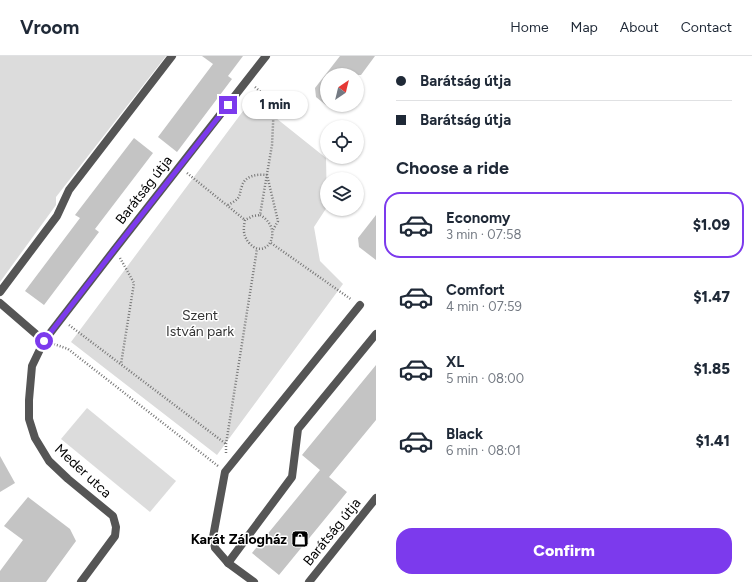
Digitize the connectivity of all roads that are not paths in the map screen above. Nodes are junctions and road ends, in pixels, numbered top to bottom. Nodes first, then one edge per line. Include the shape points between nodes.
1 (172, 56) edge
2 (266, 56) edge
3 (0, 292) edge
4 (0, 303) edge
5 (360, 305) road end
6 (376, 334) edge
7 (44, 341) junction
8 (376, 498) edge
9 (228, 563) junction
10 (80, 582) edge
11 (254, 582) edge
12 (309, 582) edge

1 - 3 street via 69,190 57,216
2 - 7 street, Barátság útja
4 - 7 street
5 - 9 street via 225,472 213,537 215,548
6 - 9 street via 298,429 292,477
7 - 10 street, Meder utca via 32,366 28,419 35,438 49,461 113,516 116,527 115,536
8 - 12 street, Barátság útja
9 - 11 street

